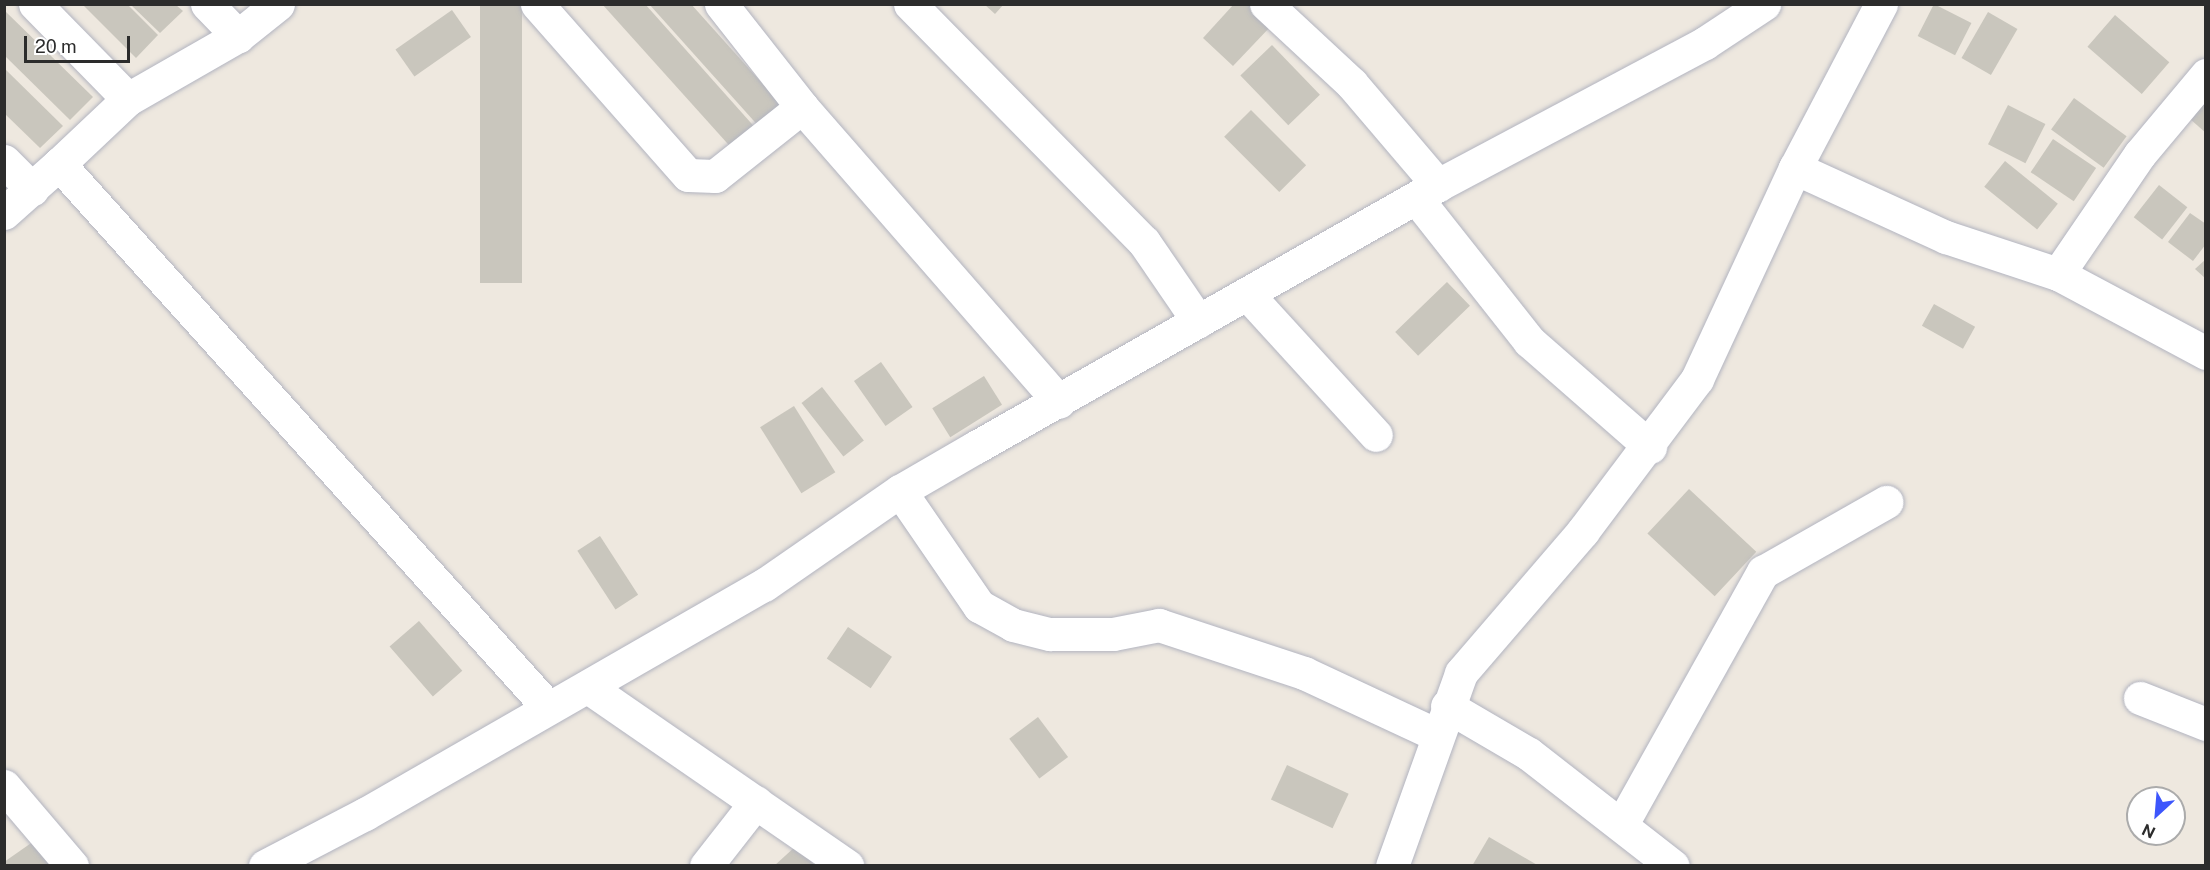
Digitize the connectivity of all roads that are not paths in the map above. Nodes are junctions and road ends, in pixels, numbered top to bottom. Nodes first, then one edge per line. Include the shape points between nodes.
1 (35, 4) edge
2 (207, 4) edge
3 (278, 4) edge
4 (537, 4) edge
5 (721, 4) edge
6 (910, 4) edge
7 (1266, 4) edge
8 (1764, 4) edge
9 (1881, 4) edge
10 (238, 36) junction
11 (2205, 75) edge
12 (128, 99) junction
13 (802, 107) junction
14 (4, 161) edge
15 (59, 164) junction
16 (1795, 168) junction
17 (32, 189) junction
18 (1427, 192) junction
19 (4, 213) edge
20 (2058, 273) junction
21 (1249, 296) junction
22 (1198, 321) junction
23 (2205, 353) edge
24 (1059, 402) junction
25 (1376, 435) dead end
26 (1650, 447) junction
27 (900, 491) junction
28 (1886, 502) dead end
29 (588, 687) junction
30 (2140, 698) dead end
31 (546, 705) junction
32 (1442, 720) junction
33 (2205, 724) edge
34 (4, 786) edge
35 (756, 802) junction
36 (1623, 822) junction
37 (72, 866) edge
38 (265, 866) edge
39 (706, 866) edge
40 (847, 866) edge
41 (1392, 866) edge
42 (1673, 866) edge

1 - 12 street
2 - 10 street
3 - 10 street
4 - 13 street via 688,175 715,176
5 - 13 street
6 - 22 street via 1144,243
7 - 18 street via 1352,84
8 - 18 street via 1705,44
9 - 16 street
10 - 12 street
11 - 20 street via 2140,154
12 - 15 street
13 - 24 street
14 - 17 street
15 - 17 street
15 - 31 street
16 - 20 street via 1946,237
16 - 26 street via 1697,379
17 - 19 street
18 - 21 street
18 - 26 street via 1529,340
20 - 23 street
21 - 22 street
21 - 25 street
22 - 24 street
24 - 27 street
26 - 32 street via 1461,673
27 - 29 street via 764,585
27 - 32 street via 979,606 1013,625 1050,634 1113,634 1159,626
28 - 36 street via 1763,572
29 - 31 street
29 - 35 street
30 - 33 street
31 - 38 street via 365,814
32 - 36 street via 1529,754
32 - 41 street
34 - 37 street
35 - 39 street
35 - 40 street
36 - 42 street

